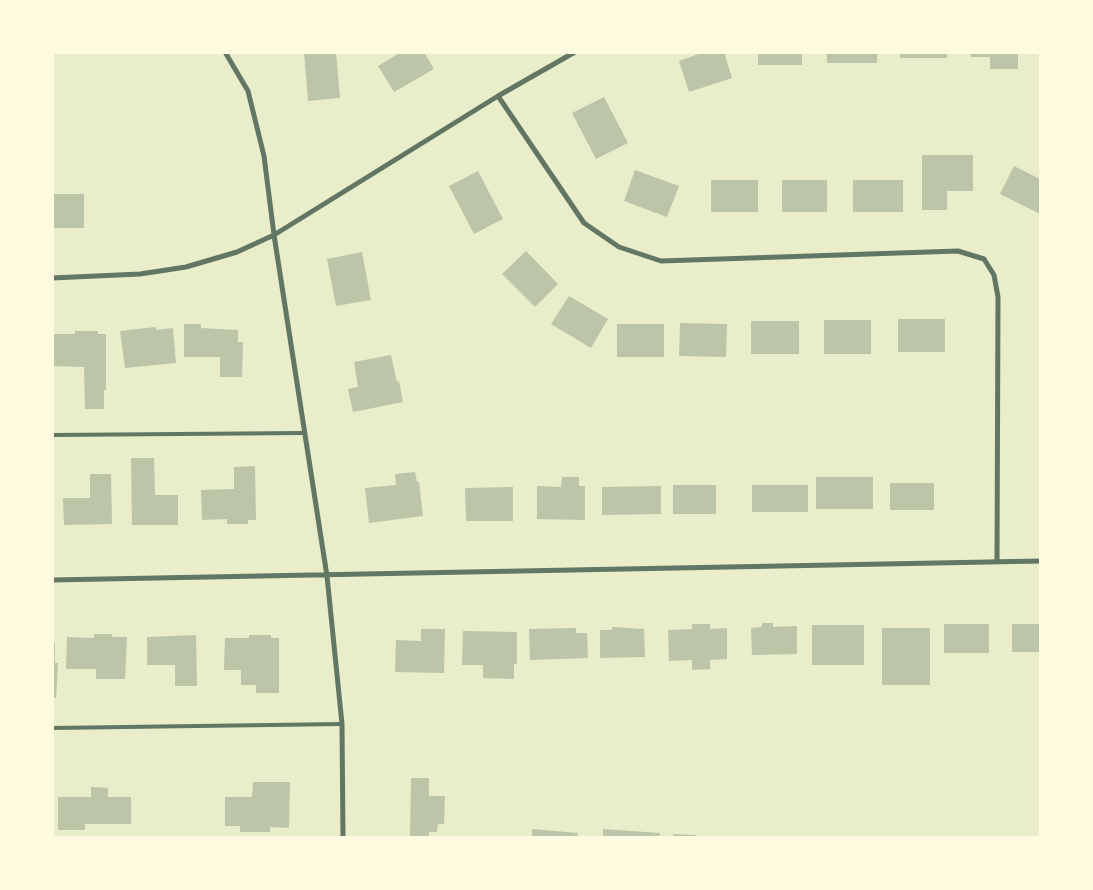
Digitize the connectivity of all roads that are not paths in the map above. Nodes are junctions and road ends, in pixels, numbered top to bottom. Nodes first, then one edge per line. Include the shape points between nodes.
1 (225, 52) edge
2 (575, 52) edge
3 (498, 96) junction
4 (274, 235) junction
5 (52, 278) edge
6 (304, 433) junction
7 (52, 436) edge
8 (997, 561) junction
9 (1040, 561) edge
10 (327, 576) junction
11 (52, 580) edge
12 (342, 724) junction
13 (52, 728) edge
14 (343, 838) edge

1 - 4 street via 248,91 264,156
2 - 3 street
3 - 4 street
3 - 8 street via 584,223 627,250 661,261 958,251 984,259 994,275 998,297
4 - 5 street via 237,252 186,267 140,274
4 - 6 street
6 - 7 lane
6 - 10 street
8 - 9 street
8 - 10 street
10 - 11 street
10 - 12 street
12 - 13 lane
12 - 14 street

